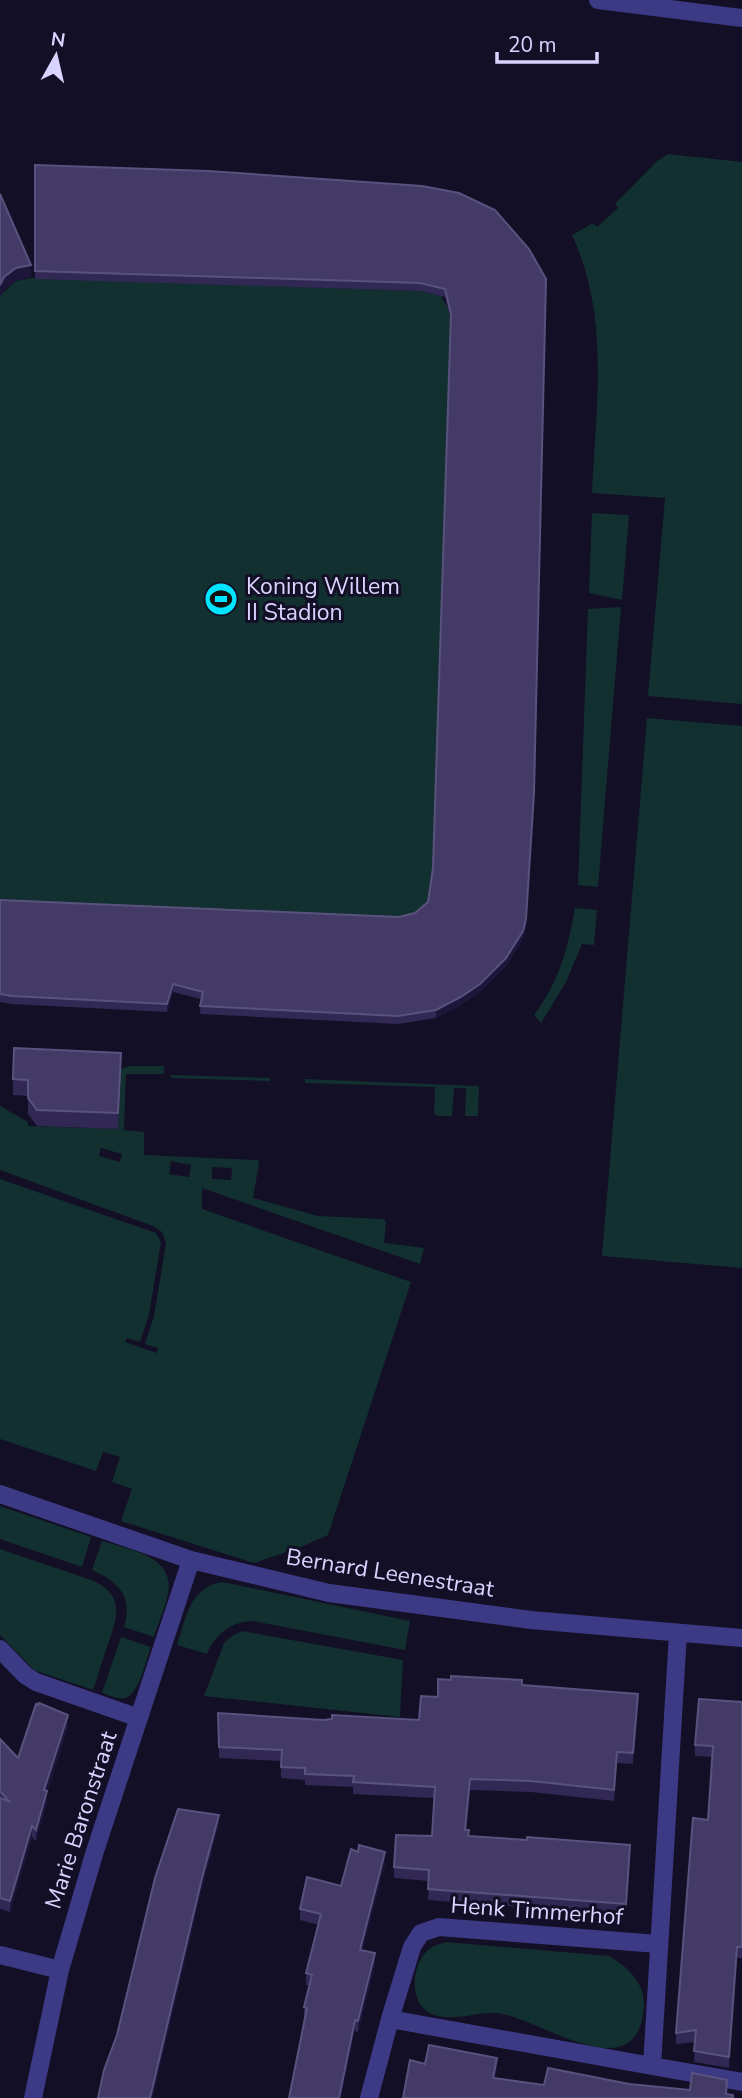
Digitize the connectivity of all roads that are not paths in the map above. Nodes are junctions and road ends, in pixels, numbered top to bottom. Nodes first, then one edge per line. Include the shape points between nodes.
1 (598, 0) edge
2 (742, 18) edge
3 (0, 1494) edge
4 (191, 1560) junction
5 (678, 1633) junction
6 (742, 1638) edge
7 (0, 1649) edge
8 (139, 1718) junction
9 (658, 1944) junction
10 (0, 1955) edge
11 (60, 1970) junction
12 (390, 2019) junction
13 (652, 2066) junction
14 (742, 2082) edge
15 (33, 2098) edge
16 (369, 2098) edge

1 - 2 street
3 - 4 street, Bernard Leenestraat
4 - 5 street, Bernard Leenestraat via 330,1593 531,1620
4 - 8 street, Marie Baronstraat
5 - 6 street, Bernard Leenestraat
5 - 9 street
7 - 8 street via 36,1682
8 - 11 street, Marie Baronstraat
9 - 12 street, Henk Timmerhof via 439,1927 421,1933 412,1947
9 - 13 street
10 - 11 street
11 - 15 street, Marie Baronstraat
12 - 13 street
12 - 16 street, Henk Timmerhof
13 - 14 street

